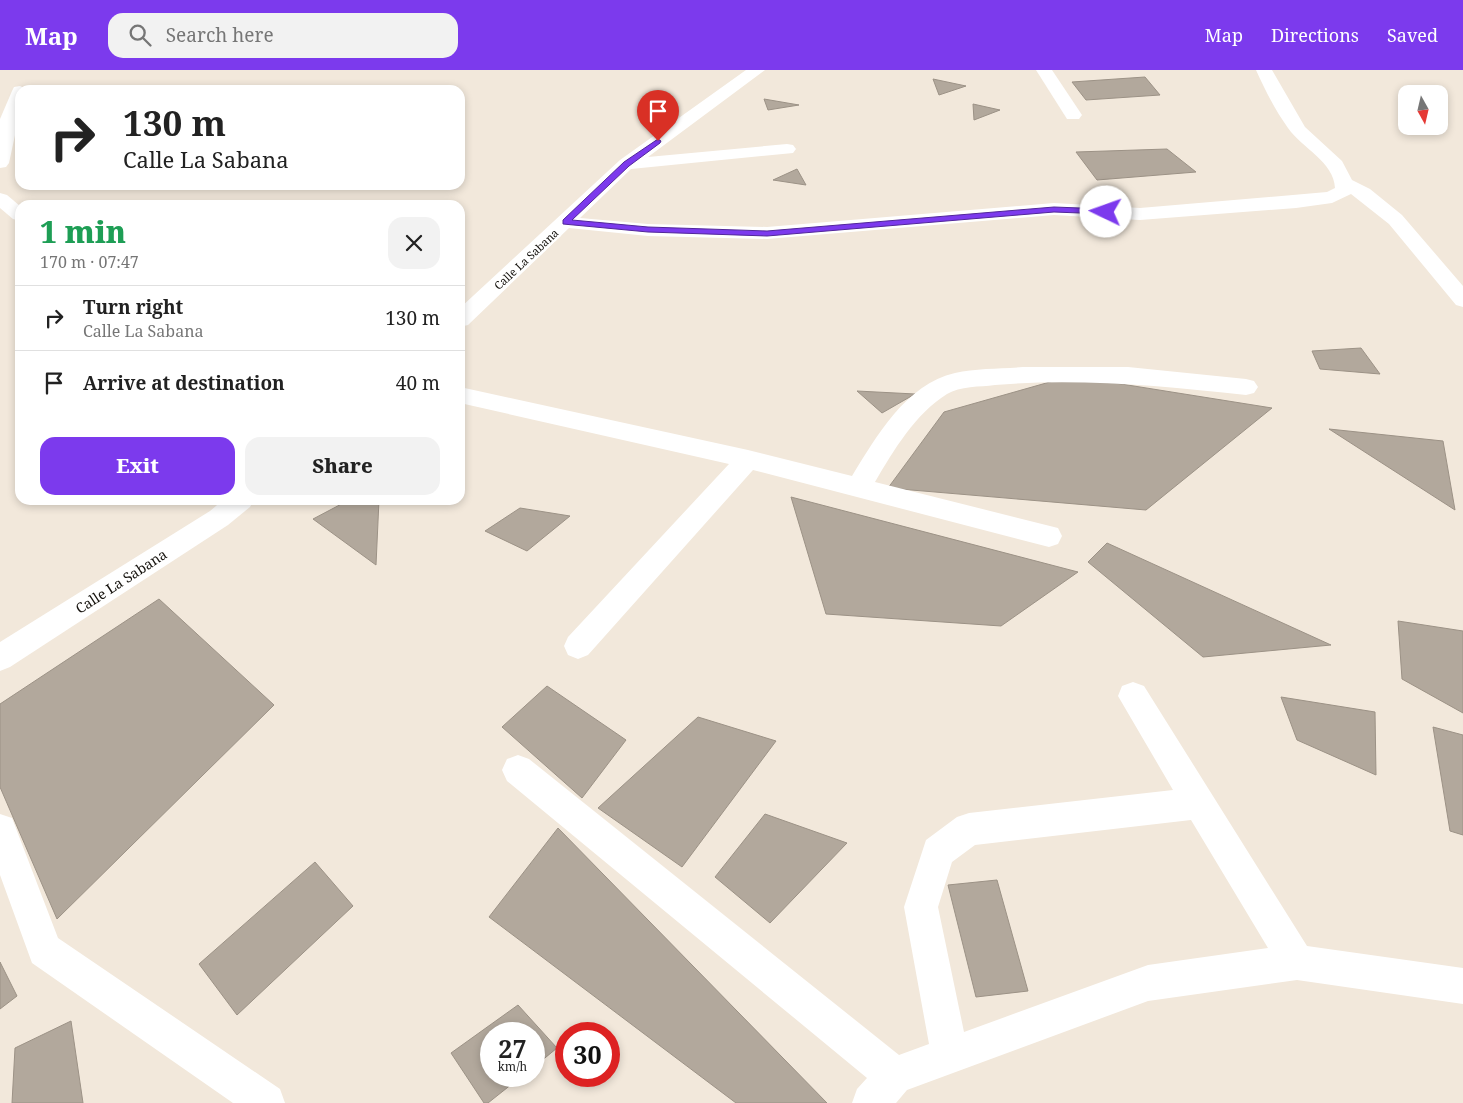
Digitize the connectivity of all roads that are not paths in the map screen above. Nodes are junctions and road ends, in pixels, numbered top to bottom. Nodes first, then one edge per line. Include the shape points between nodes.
1 (757, 70) edge
2 (1044, 70) edge
3 (1264, 70) edge
4 (15, 103) edge
5 (1073, 115) dead end
6 (787, 149) dead end
7 (0, 163) edge
8 (626, 164) junction
9 (1346, 183) junction
10 (0, 199) edge
11 (15, 211) edge
12 (566, 222) junction
13 (1463, 300) edge
14 (465, 315) edge
15 (1246, 387) dead end
16 (465, 397) edge
17 (748, 459) junction
18 (858, 487) junction
19 (235, 505) edge
20 (1049, 536) dead end
21 (578, 646) dead end
22 (0, 658) edge
23 (1133, 696) dead end
24 (518, 770) dead end
25 (1198, 803) junction
26 (0, 830) edge
27 (1297, 962) junction
28 (1463, 986) edge
29 (950, 1056) junction
30 (894, 1076) junction
31 (266, 1103) edge
32 (871, 1103) edge

1 - 8 street, Calle La Sabana
2 - 5 street
3 - 9 street via 1300,132 1343,175
4 - 7 street via 8,120
6 - 8 street
8 - 12 street, Calle La Sabana
9 - 12 street via 1344,192 1296,202 1140,214 1054,209 767,233 648,230
9 - 13 street via 1386,209
10 - 11 street
12 - 14 street, Calle La Sabana
15 - 18 street via 1128,375 1023,376 956,381 939,388 919,404 888,439
16 - 17 street
17 - 18 street
17 - 21 street
18 - 20 street
19 - 22 street, Calle La Sabana
23 - 25 street
24 - 30 street
25 - 27 street
25 - 29 street via 969,829 938,852 921,907
26 - 31 street via 45,950
27 - 28 street
27 - 29 street via 1148,983
29 - 30 street
30 - 32 street

